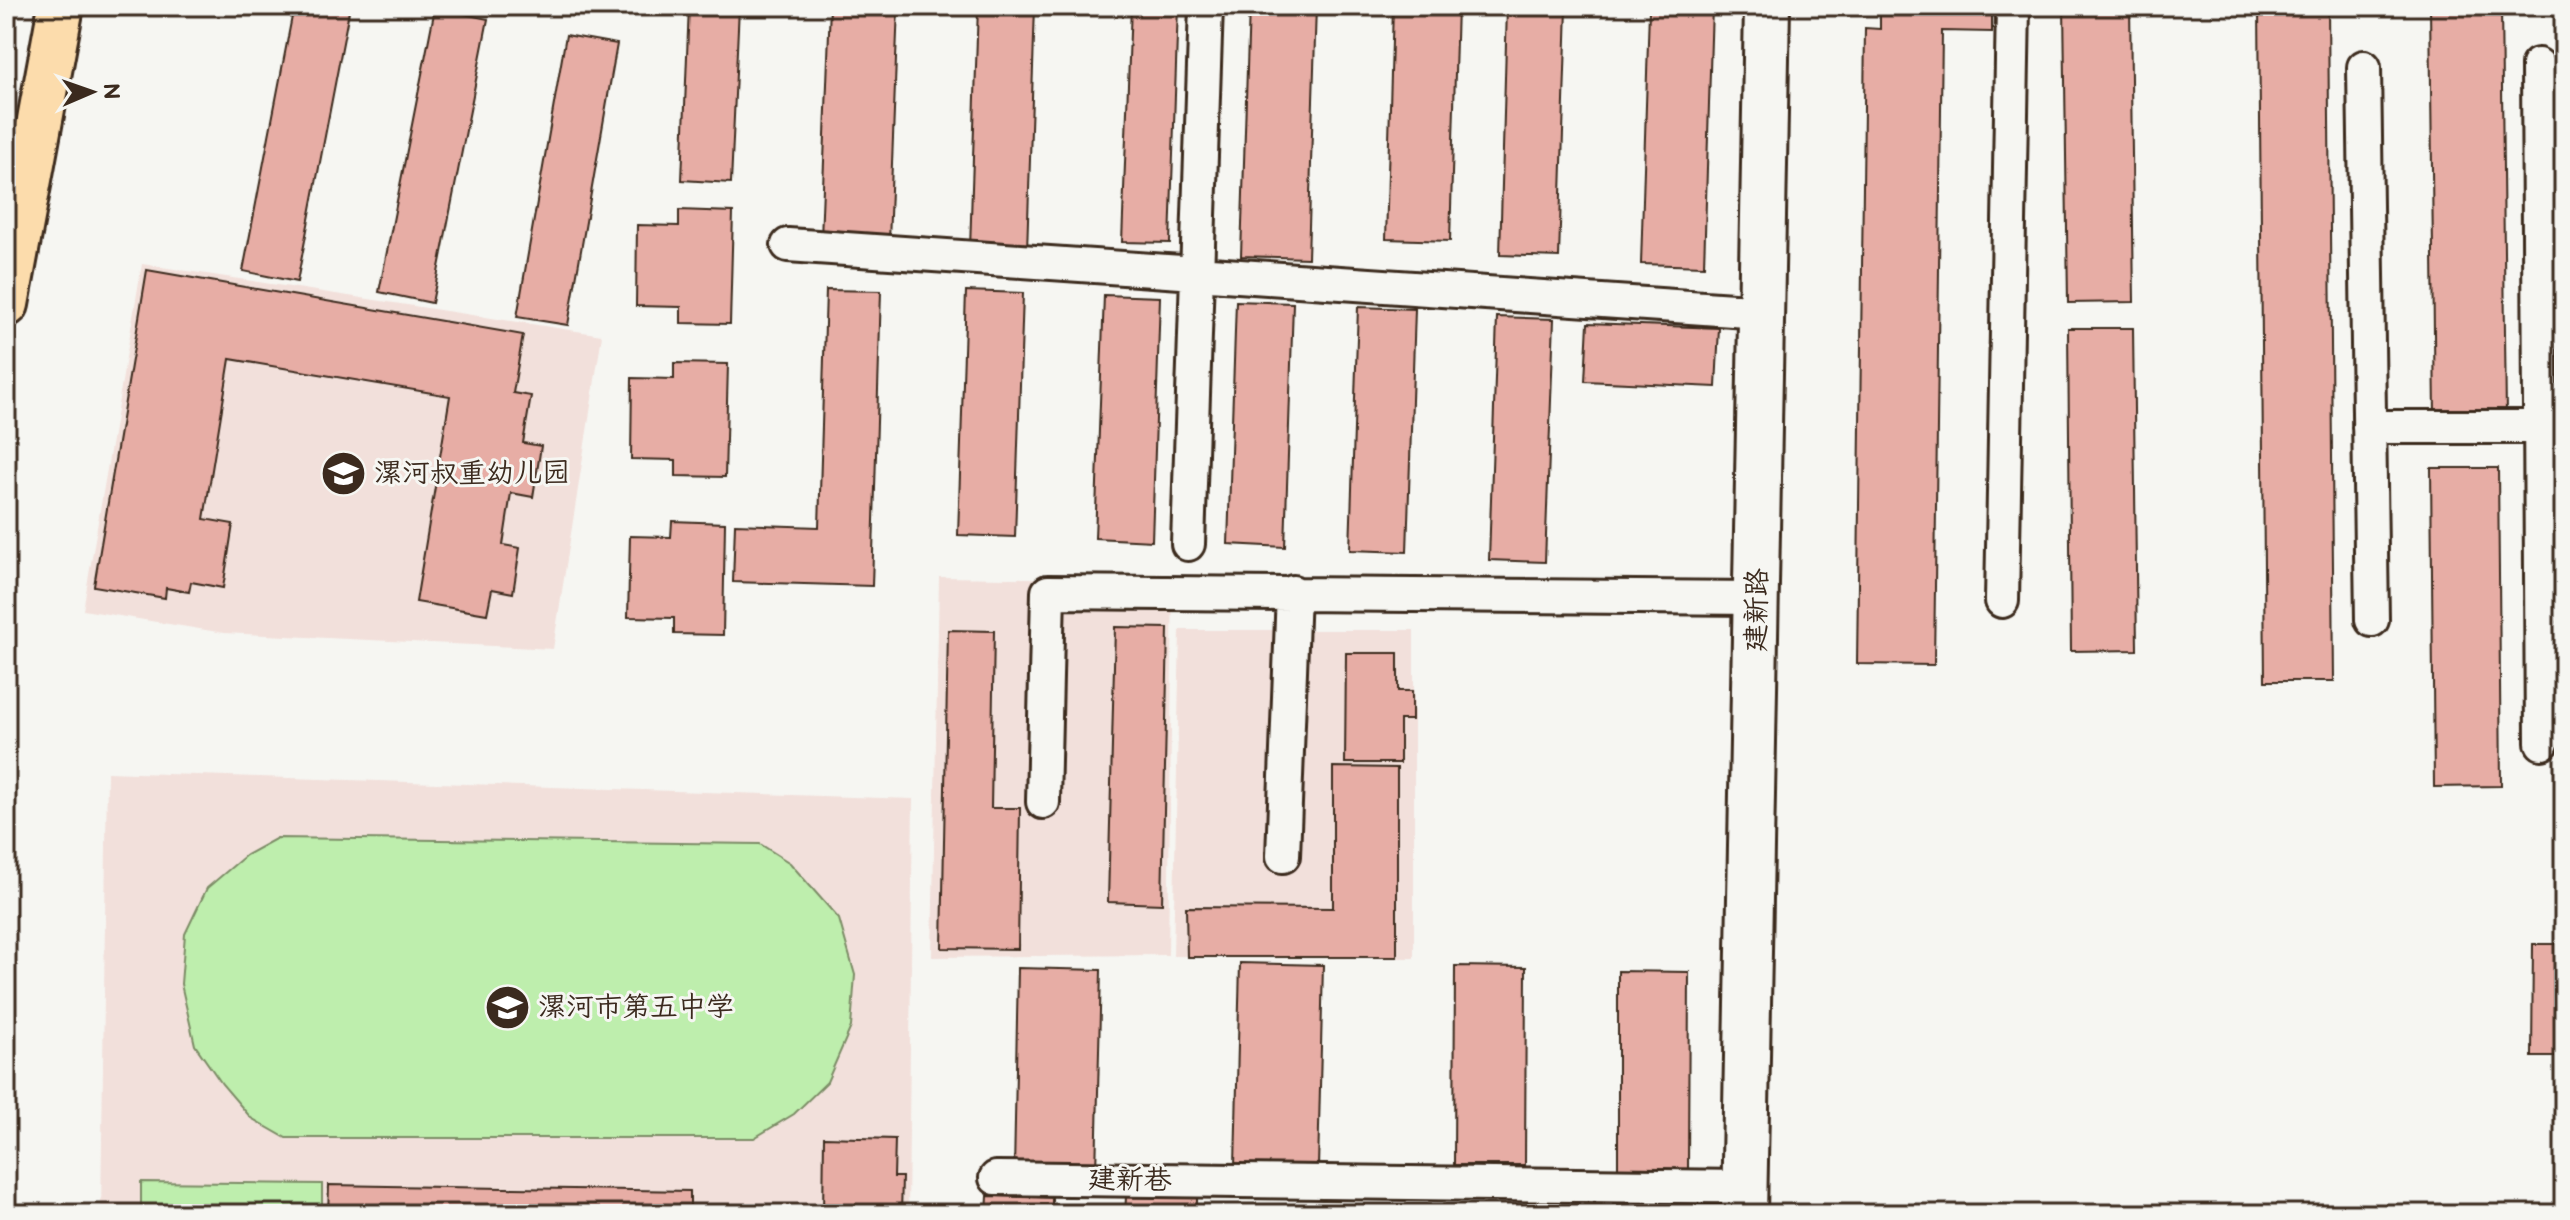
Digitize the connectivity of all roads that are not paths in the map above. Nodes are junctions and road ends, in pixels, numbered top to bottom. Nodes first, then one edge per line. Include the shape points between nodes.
1 (61, 6) edge
2 (1206, 6) edge
3 (1767, 6) edge
4 (2013, 6) edge
5 (2538, 65) dead end
6 (2364, 67) dead end
7 (788, 245) dead end
8 (1197, 271) junction
9 (6, 304) edge
10 (1762, 312) junction
11 (2369, 427) junction
12 (2552, 427) edge
13 (1188, 544) dead end
14 (1293, 592) junction
15 (1757, 598) junction
16 (2002, 601) dead end
17 (2372, 620) dead end
18 (2542, 743) dead end
19 (1043, 802) dead end
20 (1283, 856) dead end
21 (996, 1178) dead end
22 (1744, 1201) edge

1 - 9 main road
2 - 8 street
3 - 10 street, 建新路
4 - 16 street
5 - 12 street
6 - 11 street
7 - 8 street
8 - 10 street
8 - 13 street
10 - 15 street, 建新路
11 - 12 street
11 - 17 street
12 - 18 street
14 - 15 street
14 - 19 street via 1048,592
14 - 20 street
15 - 22 street, 建新路
21 - 22 street, 建新巷

